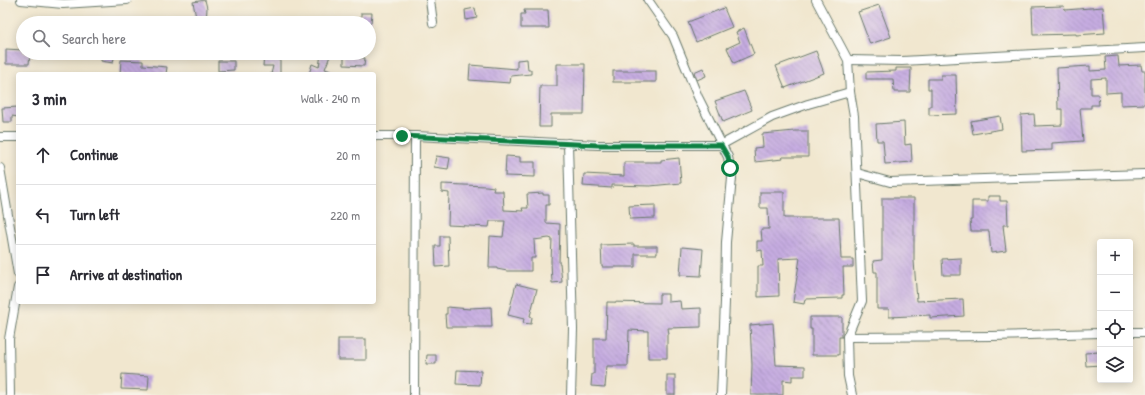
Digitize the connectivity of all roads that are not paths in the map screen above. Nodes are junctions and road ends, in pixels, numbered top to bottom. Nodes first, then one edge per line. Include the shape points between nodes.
1 (21, 0) edge
2 (128, 0) edge
3 (430, 0) edge
4 (648, 0) edge
5 (816, 0) edge
6 (433, 23) dead end
7 (1145, 48) edge
8 (848, 60) junction
9 (850, 92) junction
10 (376, 136) edge
11 (415, 136) junction
12 (0, 137) edge
13 (16, 137) edge
14 (568, 143) junction
15 (721, 145) junction
16 (0, 168) edge
17 (857, 173) junction
18 (1145, 174) edge
19 (16, 262) edge
20 (16, 299) edge
21 (1133, 332) edge
22 (1145, 332) edge
23 (1097, 333) edge
24 (847, 337) junction
25 (10, 395) edge
26 (414, 395) edge
27 (571, 395) edge
28 (722, 395) edge
29 (852, 395) edge

1 - 2 street via 63,4
3 - 6 street
4 - 15 street via 673,36 698,98
5 - 8 street
7 - 8 street via 909,60
8 - 9 street
9 - 15 street via 772,117
9 - 17 street
10 - 11 street
11 - 14 street
11 - 26 street
12 - 13 street
14 - 15 street
14 - 27 street via 573,329
15 - 28 street via 728,157 732,178 726,242
16 - 19 street
17 - 18 street via 890,182
17 - 24 street via 862,301
20 - 25 street via 9,339
21 - 22 street
23 - 24 street
24 - 29 street via 848,376

